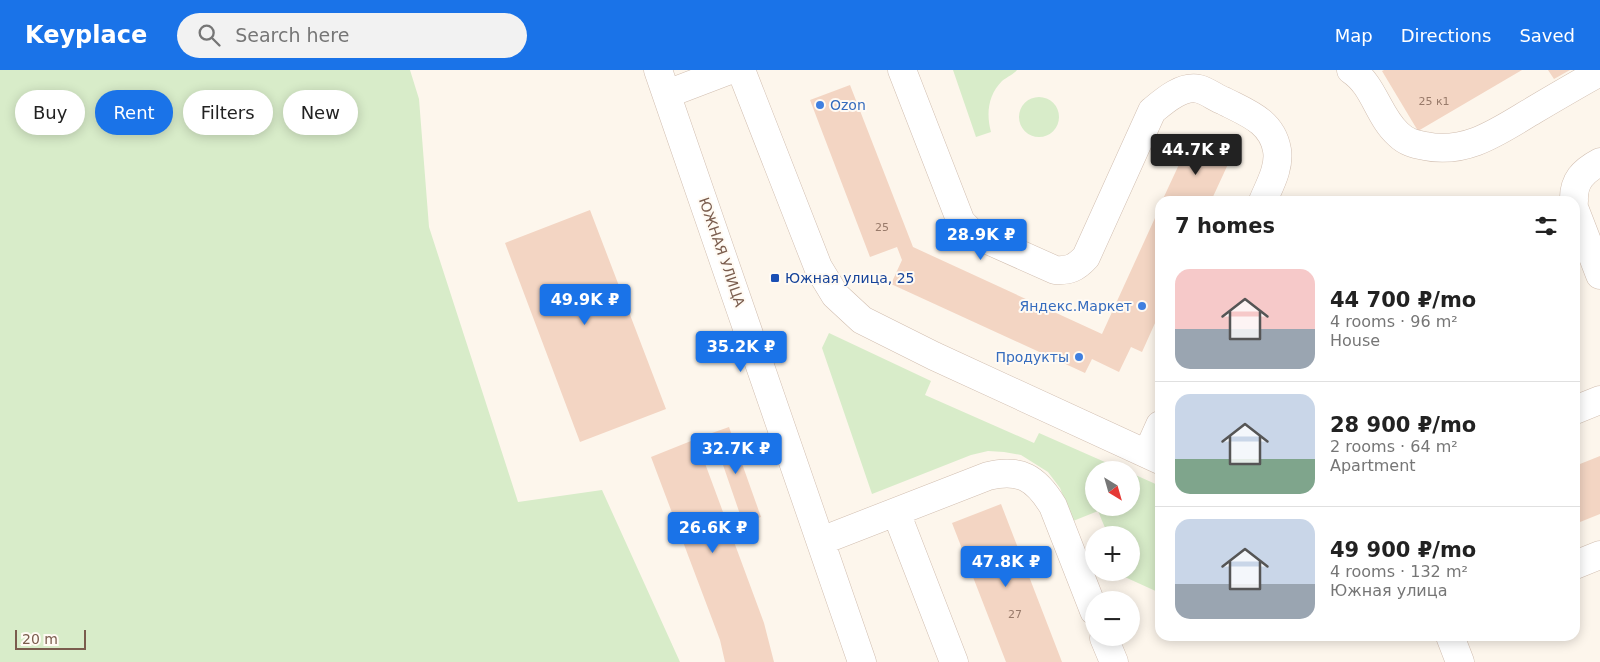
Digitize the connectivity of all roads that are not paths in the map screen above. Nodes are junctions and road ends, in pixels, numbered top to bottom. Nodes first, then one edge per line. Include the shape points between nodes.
1 (730, 70) edge
2 (741, 70) edge
3 (902, 70) edge
4 (1351, 70) edge
5 (1600, 72) edge
6 (663, 82) edge
7 (1600, 162) edge
8 (1264, 196) edge
9 (1574, 196) edge
10 (1580, 223) edge
11 (1600, 275) edge
12 (1600, 400) edge
13 (1580, 408) edge
14 (1153, 457) edge
15 (896, 512) junction
16 (821, 541) junction
17 (1600, 555) edge
18 (1580, 563) edge
19 (1086, 591) edge
20 (1452, 641) edge
21 (1107, 646) edge
22 (862, 662) edge
23 (954, 662) edge
24 (1114, 662) edge
25 (1460, 662) edge

1 - 6 street
2 - 14 street via 818,267 835,295 862,320 890,336
3 - 8 street via 961,222 972,233 1055,270 1067,271 1086,257 1152,112 1167,98 1181,92 1199,89 1260,119 1273,136 1278,152 1274,175
4 - 5 street via 1366,86 1397,134 1411,144 1446,148 1462,147 1488,137
6 - 16 street, ЮЖНАЯ УЛИЦА
7 - 9 street via 1581,174
10 - 11 street
12 - 13 street
15 - 16 street
15 - 19 street via 1002,472 1032,479 1052,506
15 - 23 street
16 - 22 street, ЮЖНАЯ УЛИЦА
17 - 18 street
20 - 25 street
21 - 24 street

